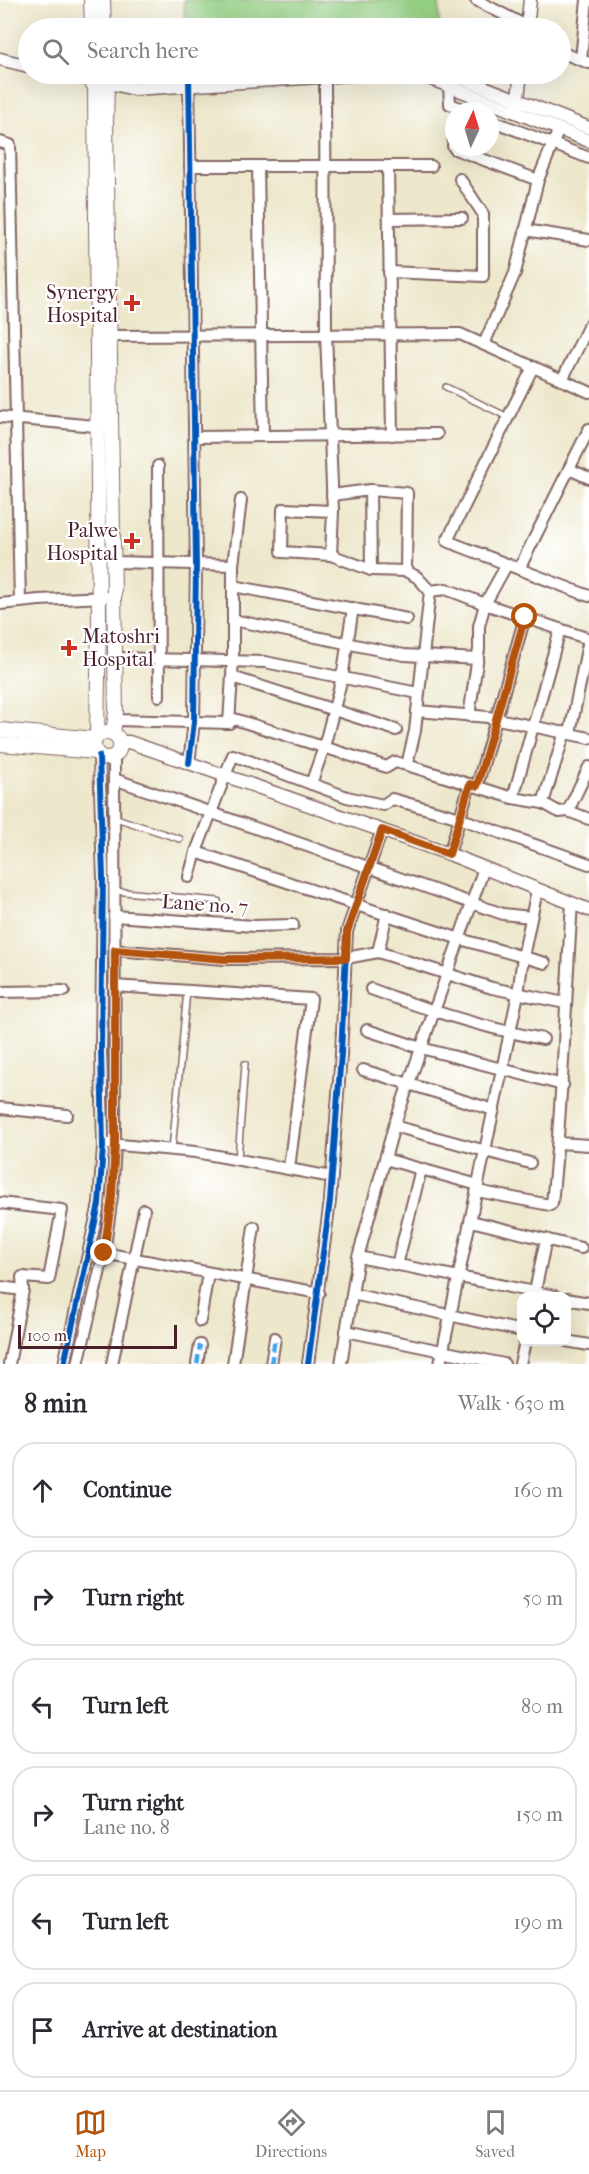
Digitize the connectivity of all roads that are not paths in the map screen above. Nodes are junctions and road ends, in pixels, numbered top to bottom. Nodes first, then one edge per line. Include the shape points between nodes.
1 (91, 0) edge
2 (103, 0) edge
3 (476, 0) edge
4 (530, 0) edge
5 (586, 0) edge
6 (92, 18) edge
7 (104, 18) edge
8 (509, 18) edge
9 (528, 18) edge
10 (0, 59) edge
11 (585, 61) edge
12 (18, 64) edge
13 (102, 84) edge
14 (102, 84) edge
15 (189, 84) edge
16 (325, 84) edge
17 (450, 84) edge
18 (460, 84) edge
19 (520, 84) edge
20 (450, 102) edge
21 (517, 106) junction
22 (499, 124) edge
23 (589, 128) edge
24 (559, 129) junction
25 (589, 141) edge
26 (0, 142) edge
27 (553, 145) junction
28 (474, 156) edge
29 (589, 158) edge
30 (190, 166) junction
31 (258, 166) junction
32 (326, 166) junction
33 (388, 166) junction
34 (430, 166) dead end
35 (460, 179) dead end
36 (538, 180) junction
37 (462, 218) dead end
38 (389, 219) junction
39 (525, 230) junction
40 (589, 240) edge
41 (389, 272) junction
42 (589, 325) edge
43 (327, 334) junction
44 (389, 334) junction
45 (194, 335) junction
46 (261, 335) junction
47 (110, 336) junction
48 (484, 344) junction
49 (533, 367) junction
50 (562, 380) junction
51 (446, 387) dead end
52 (589, 392) edge
53 (0, 417) edge
54 (508, 417) junction
55 (17, 418) junction
56 (104, 427) junction
57 (589, 429) edge
58 (437, 434) dead end
59 (330, 435) junction
60 (392, 435) junction
61 (263, 436) junction
62 (195, 437) junction
63 (158, 466) dead end
64 (569, 469) junction
65 (589, 478) edge
66 (370, 490) junction
67 (332, 495) junction
68 (241, 500) dead end
69 (333, 511) junction
70 (331, 555) junction
71 (114, 562) junction
72 (159, 563) junction
73 (196, 564) junction
74 (507, 564) junction
75 (233, 565) junction
76 (519, 569) junction
77 (371, 570) junction
78 (406, 571) junction
79 (233, 586) junction
80 (430, 591) junction
81 (588, 594) edge
82 (114, 597) junction
83 (99, 598) junction
84 (20, 602) junction
85 (0, 604) edge
86 (485, 604) junction
87 (353, 608) junction
88 (525, 617) junction
89 (407, 619) dead end
90 (233, 620) junction
91 (560, 630) junction
92 (589, 639) edge
93 (347, 643) junction
94 (423, 657) junction
95 (116, 658) junction
96 (159, 658) junction
97 (195, 659) junction
98 (478, 659) junction
99 (233, 660) junction
100 (232, 677) junction
101 (342, 678) junction
102 (418, 693) junction
103 (159, 696) dead end
104 (333, 710) junction
105 (417, 711) junction
106 (469, 716) junction
107 (496, 719) junction
108 (194, 722) junction
109 (230, 723) junction
110 (534, 726) junction
111 (0, 730) edge
112 (396, 730) dead end
113 (116, 732) junction
114 (568, 733) junction
115 (589, 738) edge
116 (0, 744) edge
117 (97, 746) junction
118 (324, 747) junction
119 (114, 756) junction
120 (189, 763) junction
121 (407, 765) junction
122 (589, 768) edge
123 (225, 776) junction
124 (114, 779) junction
125 (312, 784) junction
126 (473, 785) junction
127 (513, 798) junction
128 (543, 803) junction
129 (568, 811) junction
130 (211, 814) junction
131 (113, 817) junction
132 (460, 818) junction
133 (589, 819) edge
134 (382, 830) junction
135 (180, 840) dead end
136 (196, 852) junction
137 (449, 854) junction
138 (589, 864) edge
139 (369, 868) junction
140 (484, 868) junction
141 (108, 869) junction
142 (189, 877) dead end
143 (537, 890) junction
144 (114, 891) junction
145 (218, 901) dead end
146 (356, 904) junction
147 (473, 904) junction
148 (572, 904) junction
149 (589, 910) edge
150 (387, 914) junction
151 (114, 916) junction
152 (531, 917) junction
153 (294, 925) dead end
154 (460, 939) junction
155 (115, 950) junction
156 (378, 952) junction
157 (523, 957) junction
158 (346, 958) junction
159 (545, 963) dead end
160 (447, 975) junction
161 (114, 986) junction
162 (371, 989) dead end
163 (64, 991) dead end
164 (187, 991) junction
165 (0, 992) edge
166 (518, 994) junction
167 (565, 1003) junction
168 (434, 1012) junction
169 (367, 1030) dead end
170 (510, 1033) junction
171 (543, 1039) dead end
172 (421, 1048) junction
173 (245, 1064) dead end
174 (363, 1070) dead end
175 (502, 1071) junction
176 (408, 1085) junction
177 (563, 1085) junction
178 (0, 1108) edge
179 (494, 1110) junction
180 (67, 1115) dead end
181 (393, 1125) junction
182 (103, 1143) junction
183 (558, 1143) junction
184 (115, 1144) junction
185 (589, 1145) edge
186 (172, 1150) junction
187 (485, 1152) junction
188 (238, 1159) junction
189 (385, 1159) junction
190 (530, 1163) dead end
191 (290, 1168) junction
192 (421, 1169) junction
193 (332, 1177) junction
194 (477, 1188) junction
195 (0, 1203) edge
196 (144, 1210) dead end
197 (471, 1221) junction
198 (254, 1227) dead end
199 (546, 1239) junction
200 (581, 1248) dead end
201 (90, 1250) junction
202 (104, 1253) junction
203 (358, 1257) junction
204 (133, 1259) junction
205 (397, 1265) junction
206 (207, 1273) junction
207 (459, 1278) junction
208 (246, 1280) junction
209 (0, 1287) edge
210 (23, 1290) junction
211 (526, 1292) edge
212 (535, 1292) edge
213 (319, 1293) junction
214 (352, 1294) junction
215 (571, 1300) edge
216 (589, 1303) edge
217 (451, 1315) junction
218 (200, 1321) dead end
219 (517, 1330) edge
220 (346, 1331) junction
221 (275, 1338) dead end
222 (571, 1342) edge
223 (200, 1345) dead end
224 (524, 1346) edge
225 (589, 1346) edge
226 (443, 1352) junction
227 (9, 1364) edge
228 (64, 1364) edge
229 (78, 1364) edge
230 (112, 1364) edge
231 (197, 1364) edge
232 (233, 1364) edge
233 (271, 1364) edge
234 (308, 1364) edge
235 (341, 1364) edge
236 (440, 1364) edge
237 (504, 1364) edge
238 (520, 1364) edge

1 - 6 main road
2 - 7 main road
3 - 8 street
4 - 9 street
5 - 11 street
10 - 12 street
13 - 47 main road
14 - 56 main road
15 - 30 street
16 - 32 street
17 - 20 street
18 - 21 street
19 - 21 street
21 - 23 street
21 - 24 street
22 - 27 street
24 - 25 street
24 - 27 street
26 - 55 street via 10,145
27 - 29 street
27 - 36 street
28 - 36 street
30 - 31 street
30 - 45 street
31 - 32 street
31 - 46 street
32 - 33 street
32 - 43 street
33 - 34 street
33 - 38 street
35 - 41 street via 483,214 483,276
36 - 39 street
37 - 38 street
38 - 41 street
39 - 40 street
39 - 48 street via 515,273
41 - 44 street
42 - 50 street
43 - 44 street
43 - 46 street
43 - 59 street
44 - 48 street via 460,333
44 - 60 street
45 - 46 street
45 - 47 street
45 - 62 street
46 - 61 street
47 - 56 main road
48 - 49 street
49 - 50 street
49 - 54 street
50 - 52 street
51 - 54 lane
53 - 55 street
54 - 74 street via 447,541
55 - 56 street
55 - 84 street
56 - 71 main road
56 - 83 main road
57 - 64 street
58 - 60 street
59 - 60 street
59 - 61 street
59 - 67 street
61 - 62 street
62 - 73 street
63 - 72 street
64 - 65 street
64 - 76 street
66 - 67 street
66 - 77 street
66 - 78 street via 407,493
67 - 69 street
68 - 75 street
69 - 70 street
69 - 70 street via 283,509 282,552
70 - 77 street
71 - 72 street
71 - 82 main road
72 - 73 street
72 - 96 street
73 - 75 street
73 - 97 street
74 - 76 street
74 - 86 street
75 - 79 street
76 - 81 street
77 - 78 street
78 - 80 street
79 - 87 street
79 - 90 street
80 - 86 street via 446,589
80 - 94 street
82 - 83 street
82 - 95 main road
83 - 84 street
83 - 117 main road
84 - 85 street
86 - 88 street
86 - 98 street via 479,626
87 - 89 street
87 - 93 street
88 - 91 street
88 - 107 street
90 - 93 street
90 - 99 street
91 - 92 street
91 - 110 street
92 - 114 street
93 - 94 street
93 - 101 street
94 - 98 street
94 - 102 street
95 - 96 street
95 - 113 main road
96 - 97 street
96 - 103 street
97 - 99 street
97 - 108 street
98 - 106 street
99 - 100 street
99 - 101 street via 265,662
100 - 104 street
100 - 109 street
101 - 102 street
101 - 104 street
102 - 105 street
104 - 112 street
104 - 118 street
105 - 106 street
105 - 121 street
106 - 107 street
107 - 110 street
107 - 126 street
108 - 109 street
108 - 113 street
108 - 120 street
109 - 118 street via 234,719
110 - 114 street
110 - 127 street
111 - 117 main road
113 - 117 main road via 108,732
113 - 119 main road via 120,747
113 - 120 street via 129,742
114 - 115 street
114 - 128 street
116 - 117 main road
117 - 119 main road via 109,758
117 - 141 street
118 - 121 street via 387,767 395,762
118 - 125 street
119 - 124 street
120 - 123 street
121 - 126 street
122 - 129 street
123 - 125 street via 233,755
123 - 130 street
123 - 134 street
124 - 130 street
124 - 131 street
125 - 132 street via 365,802 383,805 392,799
126 - 127 street
126 - 132 street
127 - 128 street
128 - 129 street via 559,812
129 - 133 street
130 - 136 street
130 - 139 street
131 - 135 lane
131 - 141 street
132 - 137 street
132 - 138 street
134 - 137 street
134 - 139 street
136 - 142 street
136 - 146 street
137 - 140 street
139 - 146 street
139 - 147 street
140 - 143 street
140 - 147 street
141 - 144 street
141 - 182 street via 100,1051
143 - 148 street
143 - 152 street
144 - 145 lane
144 - 151 street
146 - 150 street
146 - 158 street via 347,932
147 - 152 street via 503,914
147 - 154 street
148 - 149 street
148 - 167 street
150 - 154 street
150 - 156 street
151 - 153 street, Lane no. 7
151 - 155 street
152 - 157 street
154 - 157 street
154 - 160 street
155 - 158 street via 224,959
155 - 161 street
156 - 158 street
156 - 160 street
157 - 159 street
157 - 166 street
158 - 193 street
160 - 166 street
160 - 168 street
161 - 164 street
161 - 184 street
162 - 168 street
163 - 165 street
164 - 186 lane
164 - 191 street via 311,999
166 - 167 street
166 - 170 street
167 - 177 street
168 - 170 street
168 - 172 street
169 - 172 street
170 - 171 street
170 - 175 street
172 - 175 street
172 - 176 street
173 - 188 lane
174 - 176 street
175 - 177 street
175 - 179 street
176 - 179 street
176 - 181 street
177 - 183 street
178 - 180 street
179 - 187 street
181 - 187 street
181 - 189 street
182 - 184 street
182 - 201 street via 99,1204
183 - 185 street
183 - 194 street via 552,1204
184 - 186 street
184 - 202 street
186 - 188 street
187 - 190 street
187 - 194 street
188 - 191 street
189 - 192 street
189 - 203 street
191 - 193 street
192 - 194 street
192 - 205 street
193 - 213 street
194 - 197 street
195 - 210 street via 62,1210 49,1279 22,1276
196 - 204 street
197 - 199 street
197 - 207 street
198 - 208 street
199 - 200 street
199 - 212 street
201 - 202 street
201 - 228 street
202 - 204 street
202 - 229 street
203 - 205 street
203 - 214 street
204 - 206 street
204 - 230 street
205 - 207 street
206 - 208 street
206 - 218 street
207 - 211 street
207 - 217 street
208 - 213 street
208 - 232 street
209 - 210 street
210 - 227 street
213 - 234 street
214 - 217 street
214 - 220 street
215 - 216 street
217 - 219 street
217 - 226 street
220 - 226 street
220 - 235 street
221 - 233 street
222 - 225 street
223 - 231 street
224 - 238 street
226 - 236 street
226 - 237 street

